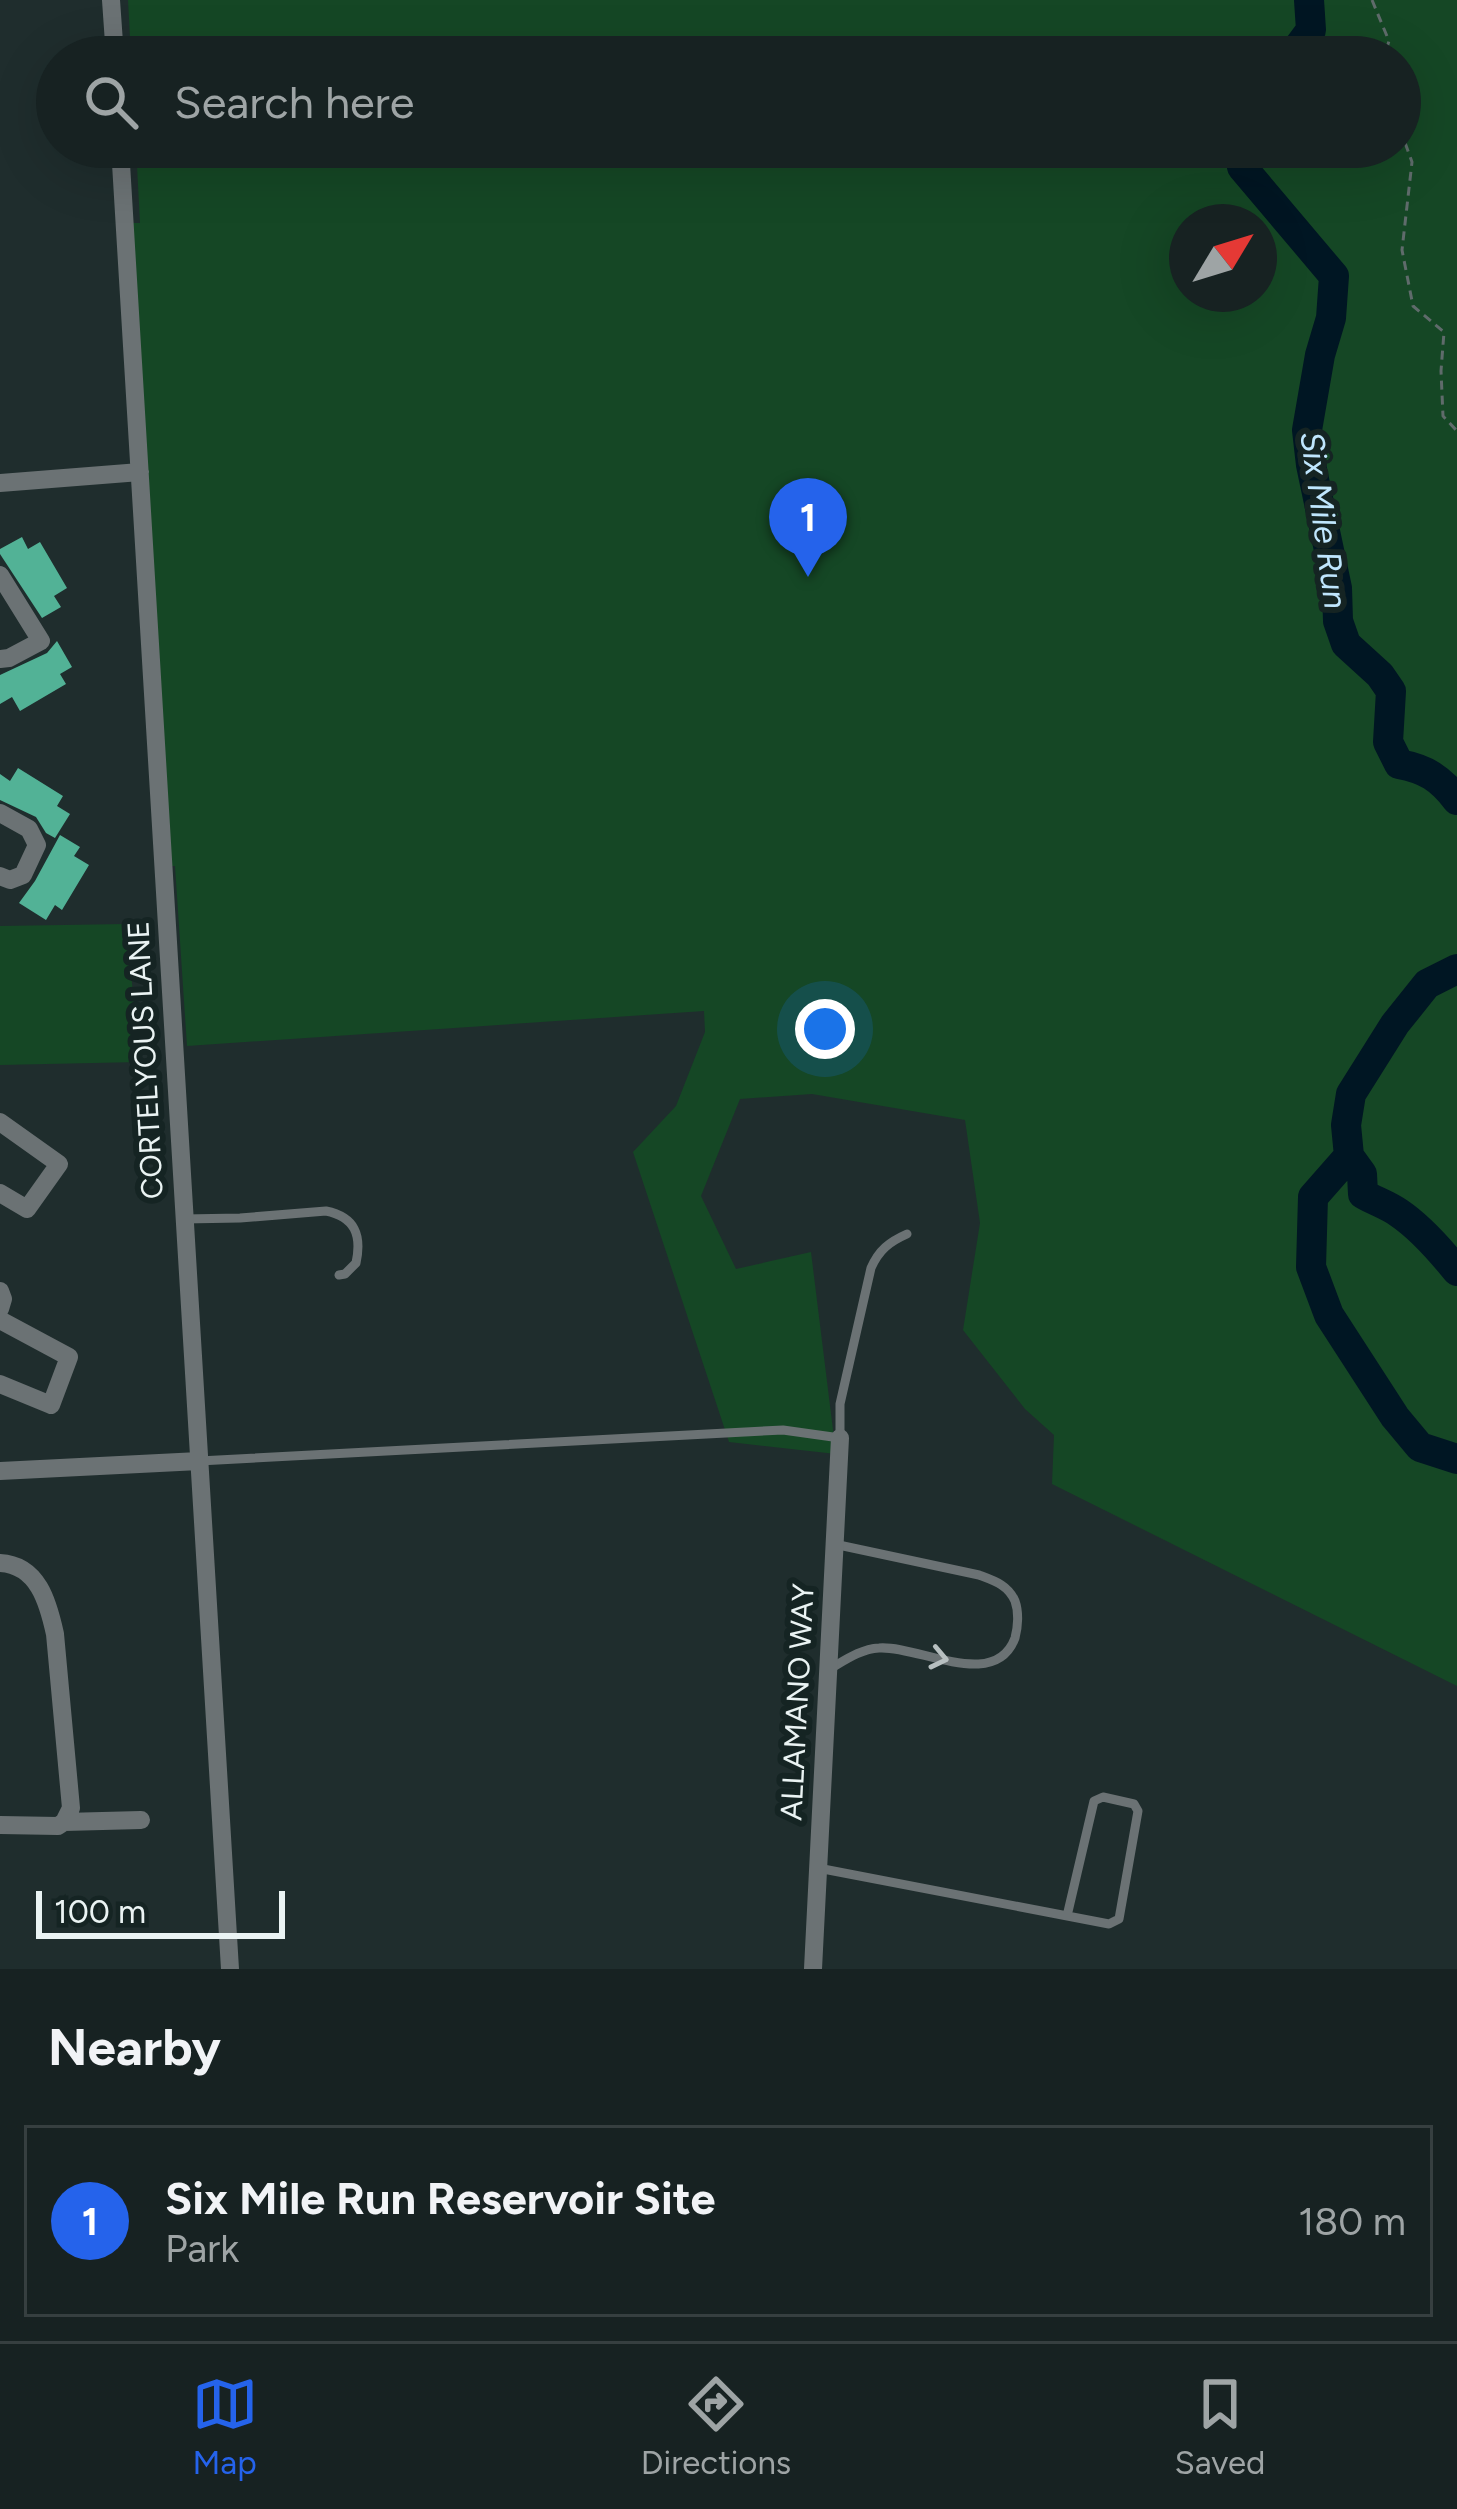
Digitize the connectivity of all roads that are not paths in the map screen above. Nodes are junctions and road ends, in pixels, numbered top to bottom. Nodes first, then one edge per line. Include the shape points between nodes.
1 (111, 0) edge
2 (114, 36) edge
3 (121, 168) edge
4 (140, 472) junction
5 (0, 483) edge
6 (0, 575) edge
7 (0, 659) edge
8 (0, 813) edge
9 (0, 875) edge
10 (0, 1121) edge
11 (0, 1193) edge
12 (184, 1219) junction
13 (907, 1234) dead end
14 (339, 1275) dead end
15 (0, 1291) edge
16 (0, 1309) edge
17 (0, 1320) edge
18 (0, 1384) edge
19 (840, 1438) junction
20 (199, 1462) junction
21 (0, 1471) edge
22 (834, 1544) junction
23 (0, 1563) edge
24 (828, 1670) junction
25 (141, 1820) dead end
26 (64, 1822) junction
27 (0, 1825) edge
28 (818, 1868) junction
29 (1067, 1916) junction
30 (230, 1969) edge
31 (813, 1969) edge

1 - 2 street
3 - 4 street, CORTELYOUS LANE
4 - 5 street
4 - 12 street, CORTELYOUS LANE
6 - 7 street via 41,640
8 - 9 street via 29,829 37,845 23,875
10 - 11 street via 59,1164 27,1209
12 - 14 lane via 337,1213 358,1238 356,1263
12 - 20 street, CORTELYOUS LANE
13 - 19 lane via 871,1268 840,1404
15 - 16 street
17 - 18 street via 69,1357 51,1406
19 - 20 lane via 782,1430
19 - 22 street, ALLAMANO WAY
20 - 21 street
20 - 30 street, CORTELYOUS LANE
22 - 24 street, ALLAMANO WAY
24 -> 22 lane via 883,1648 991,1663 1014,1641 1017,1626 1015,1599 1002,1583
23 - 26 street via 26,1570 50,1608 71,1808
24 - 28 street, ALLAMANO WAY
25 - 26 street
26 - 27 street
28 - 29 lane
28 - 31 street, ALLAMANO WAY
29 - 29 lane via 1119,1919 1133,1804 1094,1801

